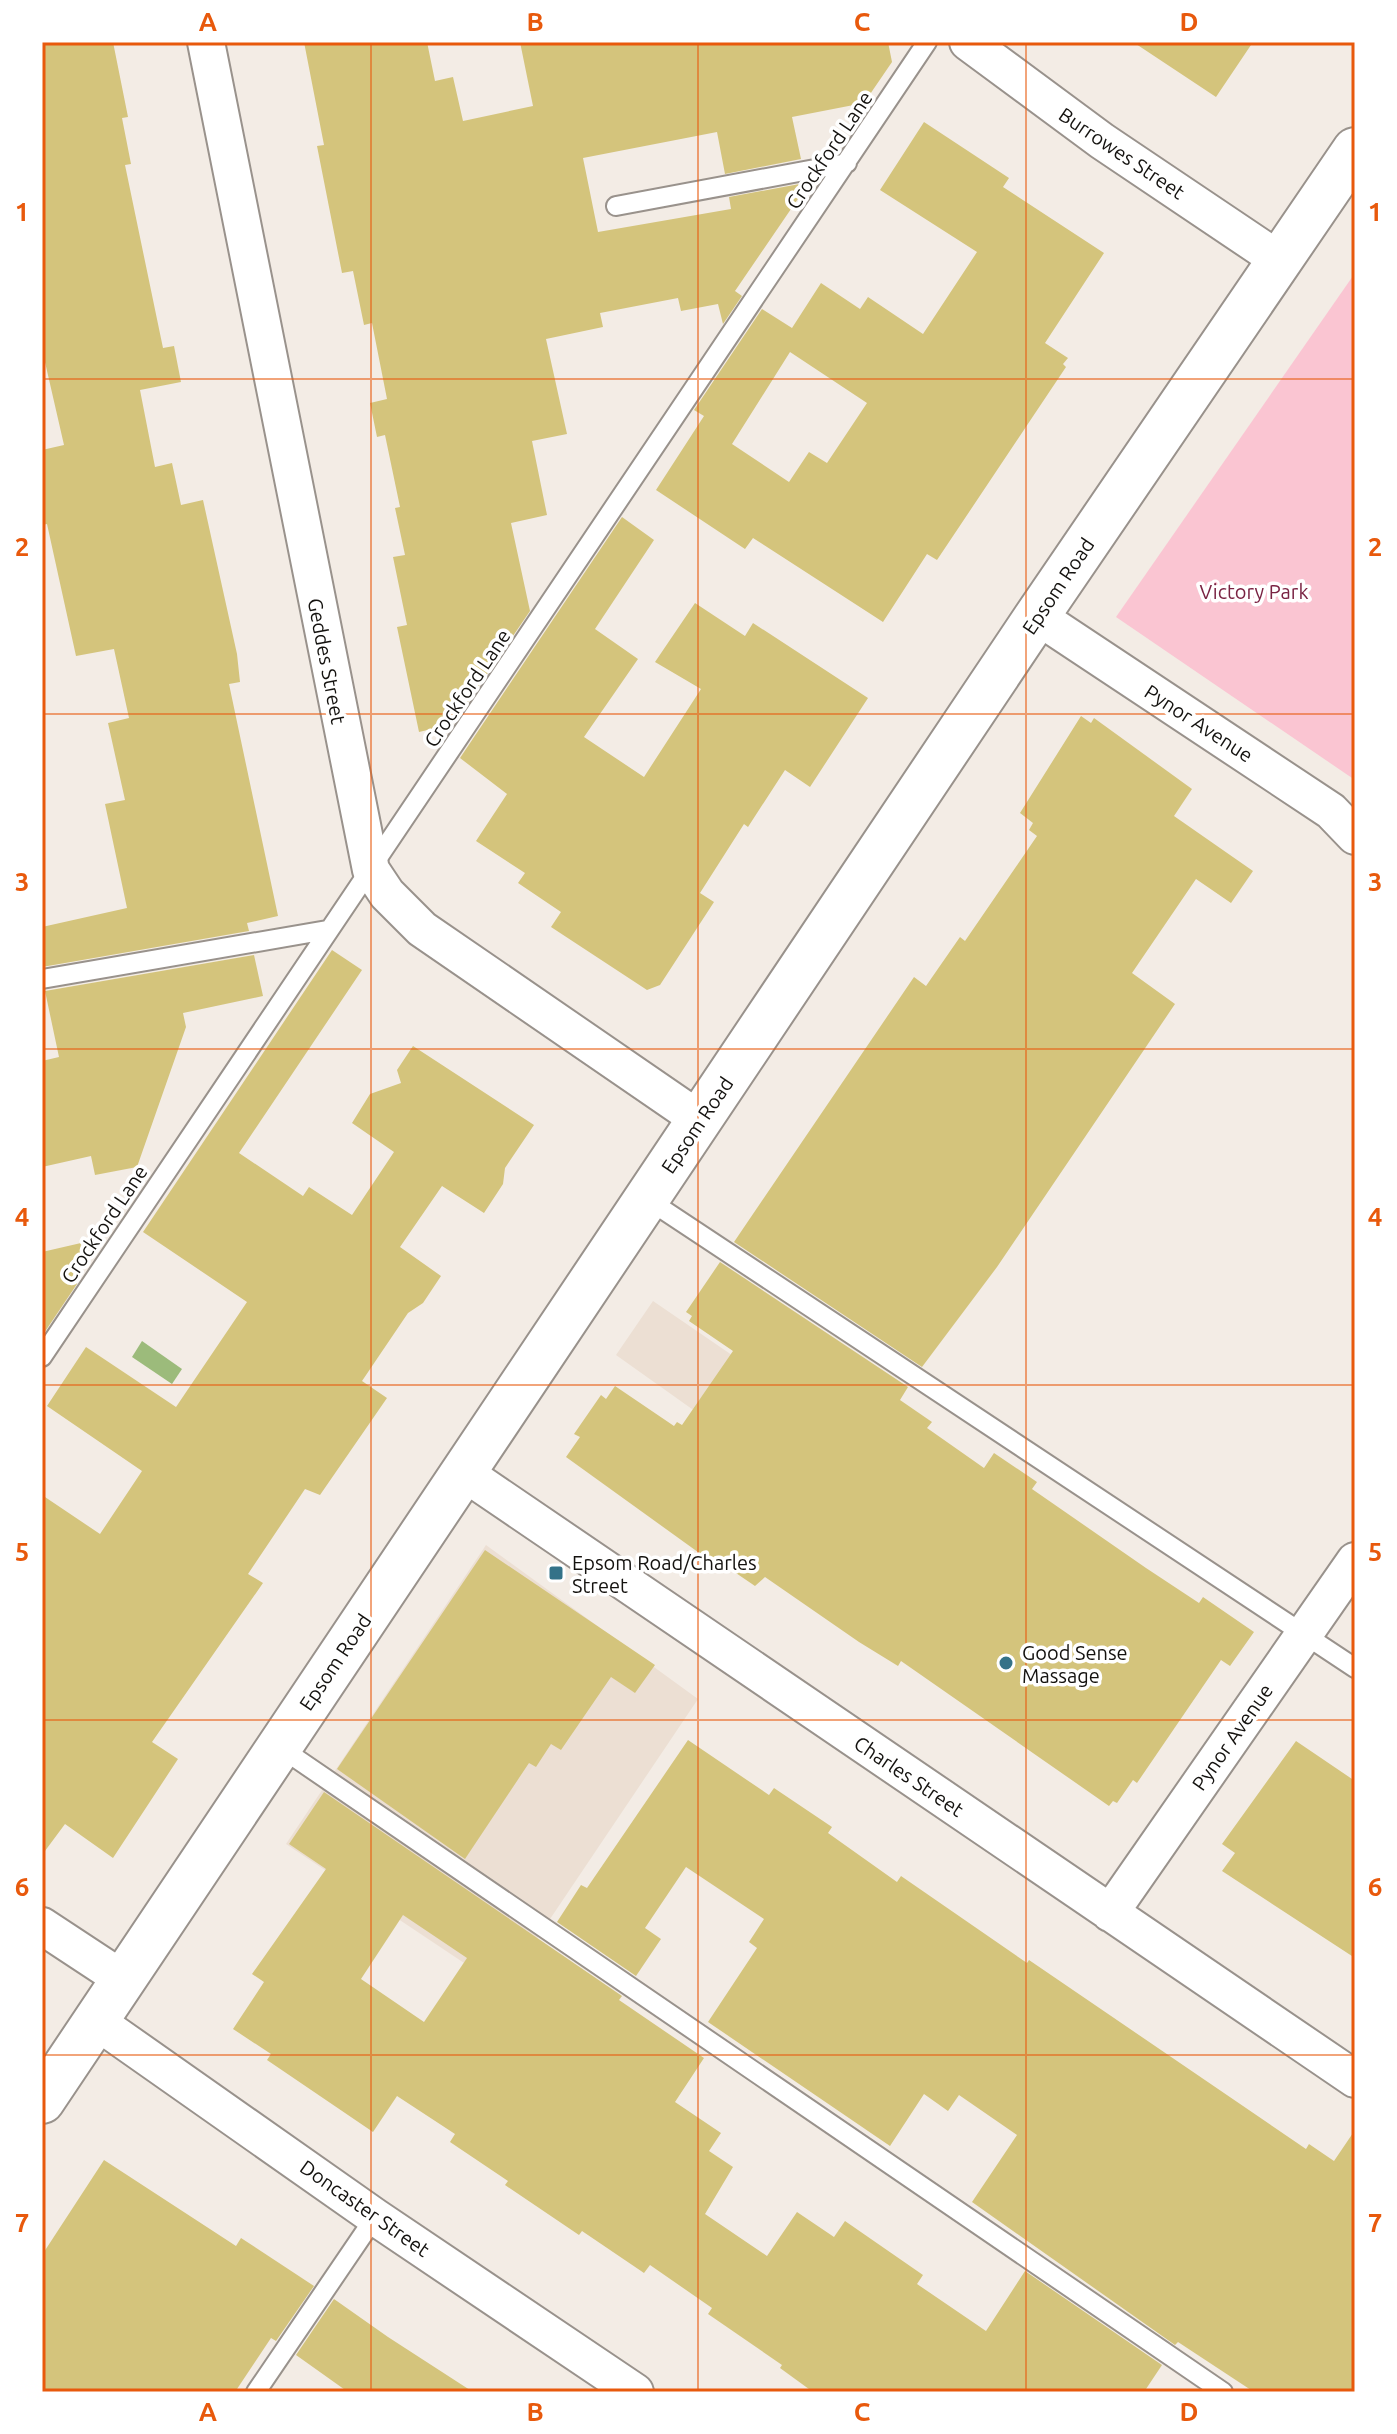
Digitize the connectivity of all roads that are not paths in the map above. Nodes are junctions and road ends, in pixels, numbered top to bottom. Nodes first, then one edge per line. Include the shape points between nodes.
1 (206, 42) edge
2 (927, 42) edge
3 (968, 42) edge
4 (1355, 150) edge
5 (847, 163) junction
6 (616, 206) dead end
7 (1279, 260) junction
8 (1037, 616) junction
9 (1355, 836) edge
10 (371, 870) junction
11 (327, 930) junction
12 (42, 979) edge
13 (700, 1120) junction
14 (647, 1199) junction
15 (42, 1357) edge
16 (463, 1472) junction
17 (1355, 1561) edge
18 (1304, 1633) junction
19 (1355, 1668) edge
20 (278, 1746) junction
21 (1110, 1913) junction
22 (42, 1926) edge
23 (124, 1980) junction
24 (96, 2021) junction
25 (1355, 2079) edge
26 (42, 2101) edge
27 (375, 2217) junction
28 (256, 2392) edge
29 (635, 2392) edge
30 (1223, 2392) edge

1 - 10 street, Geddes Street
2 - 5 lane, Crockford Lane
3 - 7 street, Burrowes Street via 1102,141
4 - 7 main road, Epsom Road
5 - 6 lane
5 - 10 lane, Crockford Lane
7 - 8 main road, Epsom Road
8 - 9 street, Pynor Avenue via 1331,811
8 - 13 main road, Epsom Road
10 - 11 lane, Crockford Lane
10 - 13 street, Geddes Street via 422,929
11 - 12 lane
11 - 15 lane, Crockford Lane
13 - 14 main road, Epsom Road
14 - 16 main road, Epsom Road
14 - 18 lane
16 - 20 main road, Epsom Road
16 - 21 street, Charles Street
17 - 18 street, Pynor Avenue
18 - 19 lane
18 - 21 street, Pynor Avenue
20 - 23 main road, Epsom Road
20 - 30 lane
21 - 25 street, Charles Street
22 - 23 street
23 - 24 main road, Epsom Road
24 - 26 main road, Epsom Road
24 - 27 street, Doncaster Street
27 - 28 lane
27 - 29 street, Doncaster Street

